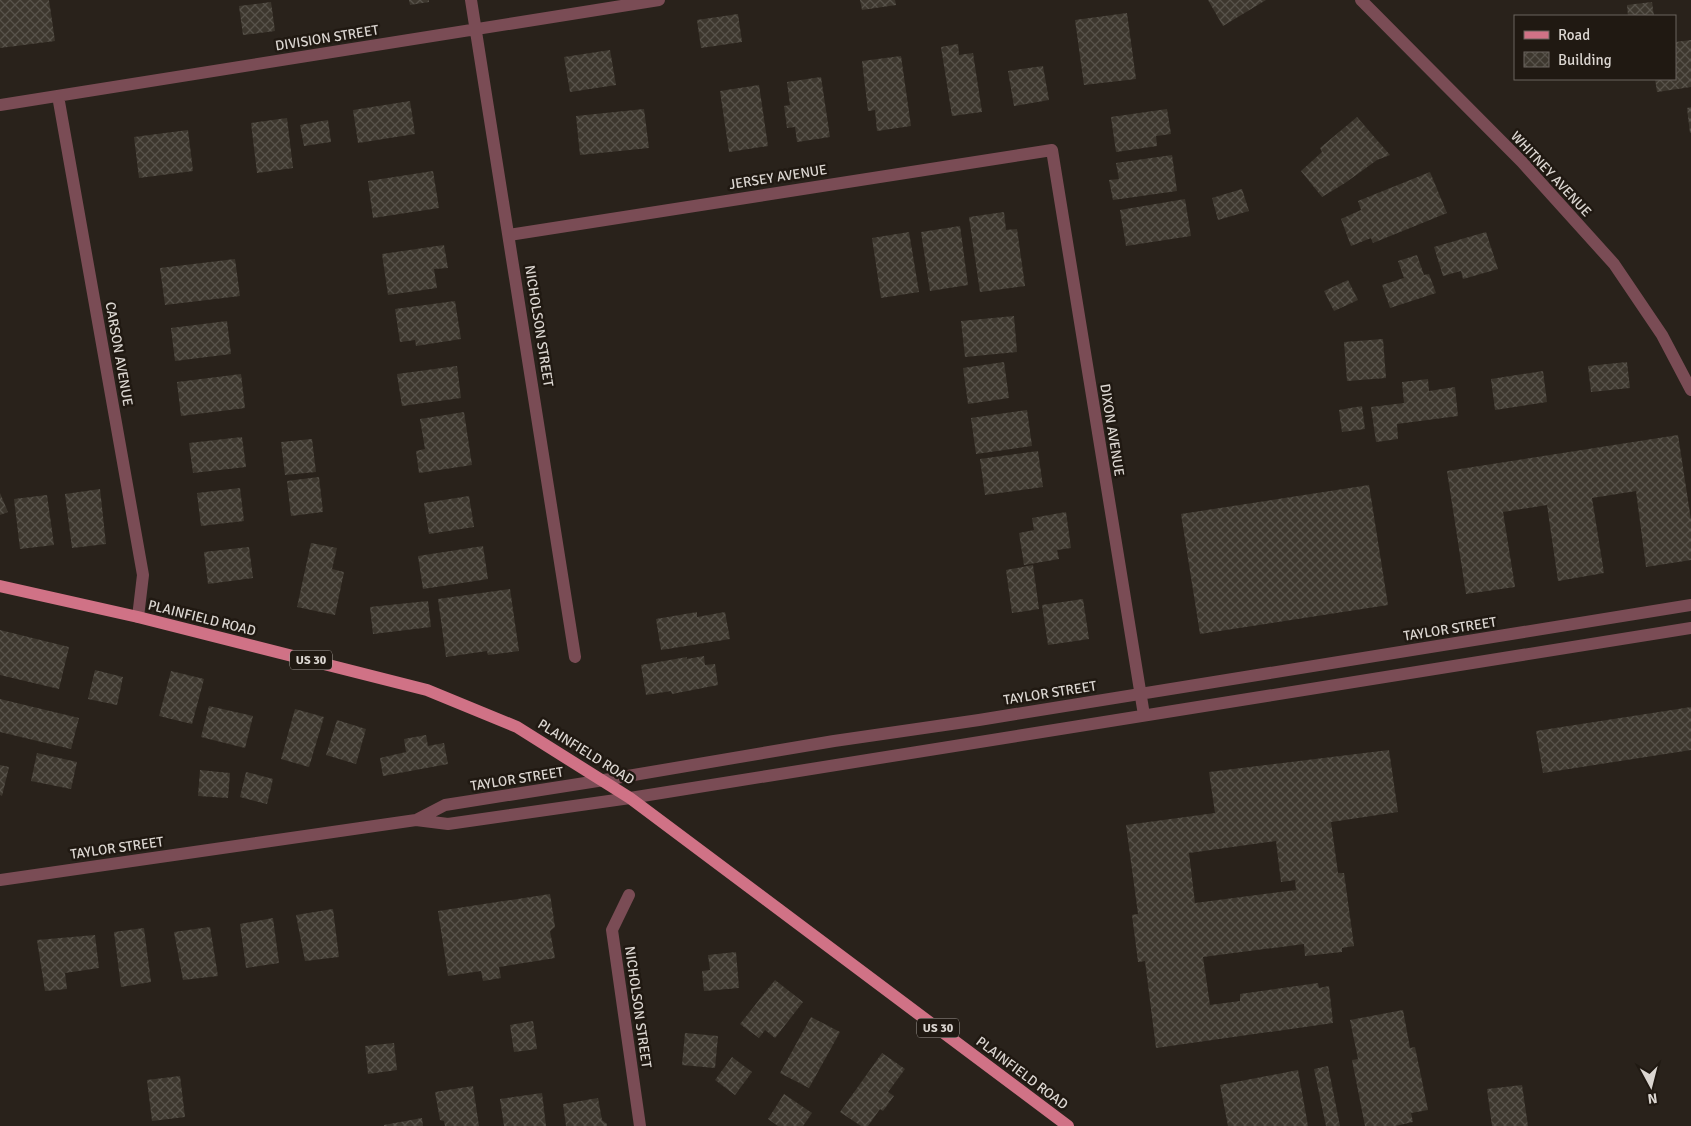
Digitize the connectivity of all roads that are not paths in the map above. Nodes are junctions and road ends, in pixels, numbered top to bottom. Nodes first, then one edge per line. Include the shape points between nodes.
1 (471, 0) edge
2 (659, 0) edge
3 (1361, 0) edge
4 (476, 30) junction
5 (58, 96) junction
6 (0, 105) edge
7 (1052, 150) joint
8 (509, 235) junction
9 (1691, 390) edge
10 (0, 586) edge
11 (1691, 605) edge
12 (138, 617) junction
13 (1691, 628) edge
14 (575, 656) dead end
15 (1140, 694) junction
16 (1144, 715) junction
17 (604, 780) junction
18 (630, 798) junction
19 (416, 820) junction
20 (0, 880) edge
21 (629, 895) dead end
22 (640, 1126) edge
23 (1068, 1126) edge

1 - 4 street, NICHOLSON STREET
2 - 4 street, DIVISION STREET
3 - 9 street, WHITNEY AVENUE via 1522,162 1614,264 1662,335
4 - 5 street, DIVISION STREET
4 - 8 street, NICHOLSON STREET
5 - 6 street, DIVISION STREET
5 - 12 street, CARSON AVENUE via 143,575
7 - 8 street, JERSEY AVENUE
7 - 15 street, DIXON AVENUE
8 - 14 street, NICHOLSON STREET
10 - 12 main road, PLAINFIELD ROAD / US 30
11 - 15 street, TAYLOR STREET
12 - 17 main road, PLAINFIELD ROAD / US 30 via 427,690 517,727
13 - 16 street, TAYLOR STREET
15 - 16 street, DIXON AVENUE
15 - 17 street, TAYLOR STREET
16 - 18 street, TAYLOR STREET
17 - 18 main road, PLAINFIELD ROAD / US 30
17 - 19 street, TAYLOR STREET via 445,805
18 - 19 street, TAYLOR STREET via 448,824
18 - 23 main road, PLAINFIELD ROAD / US 30
19 - 20 street, TAYLOR STREET
21 - 22 street, NICHOLSON STREET via 612,930

